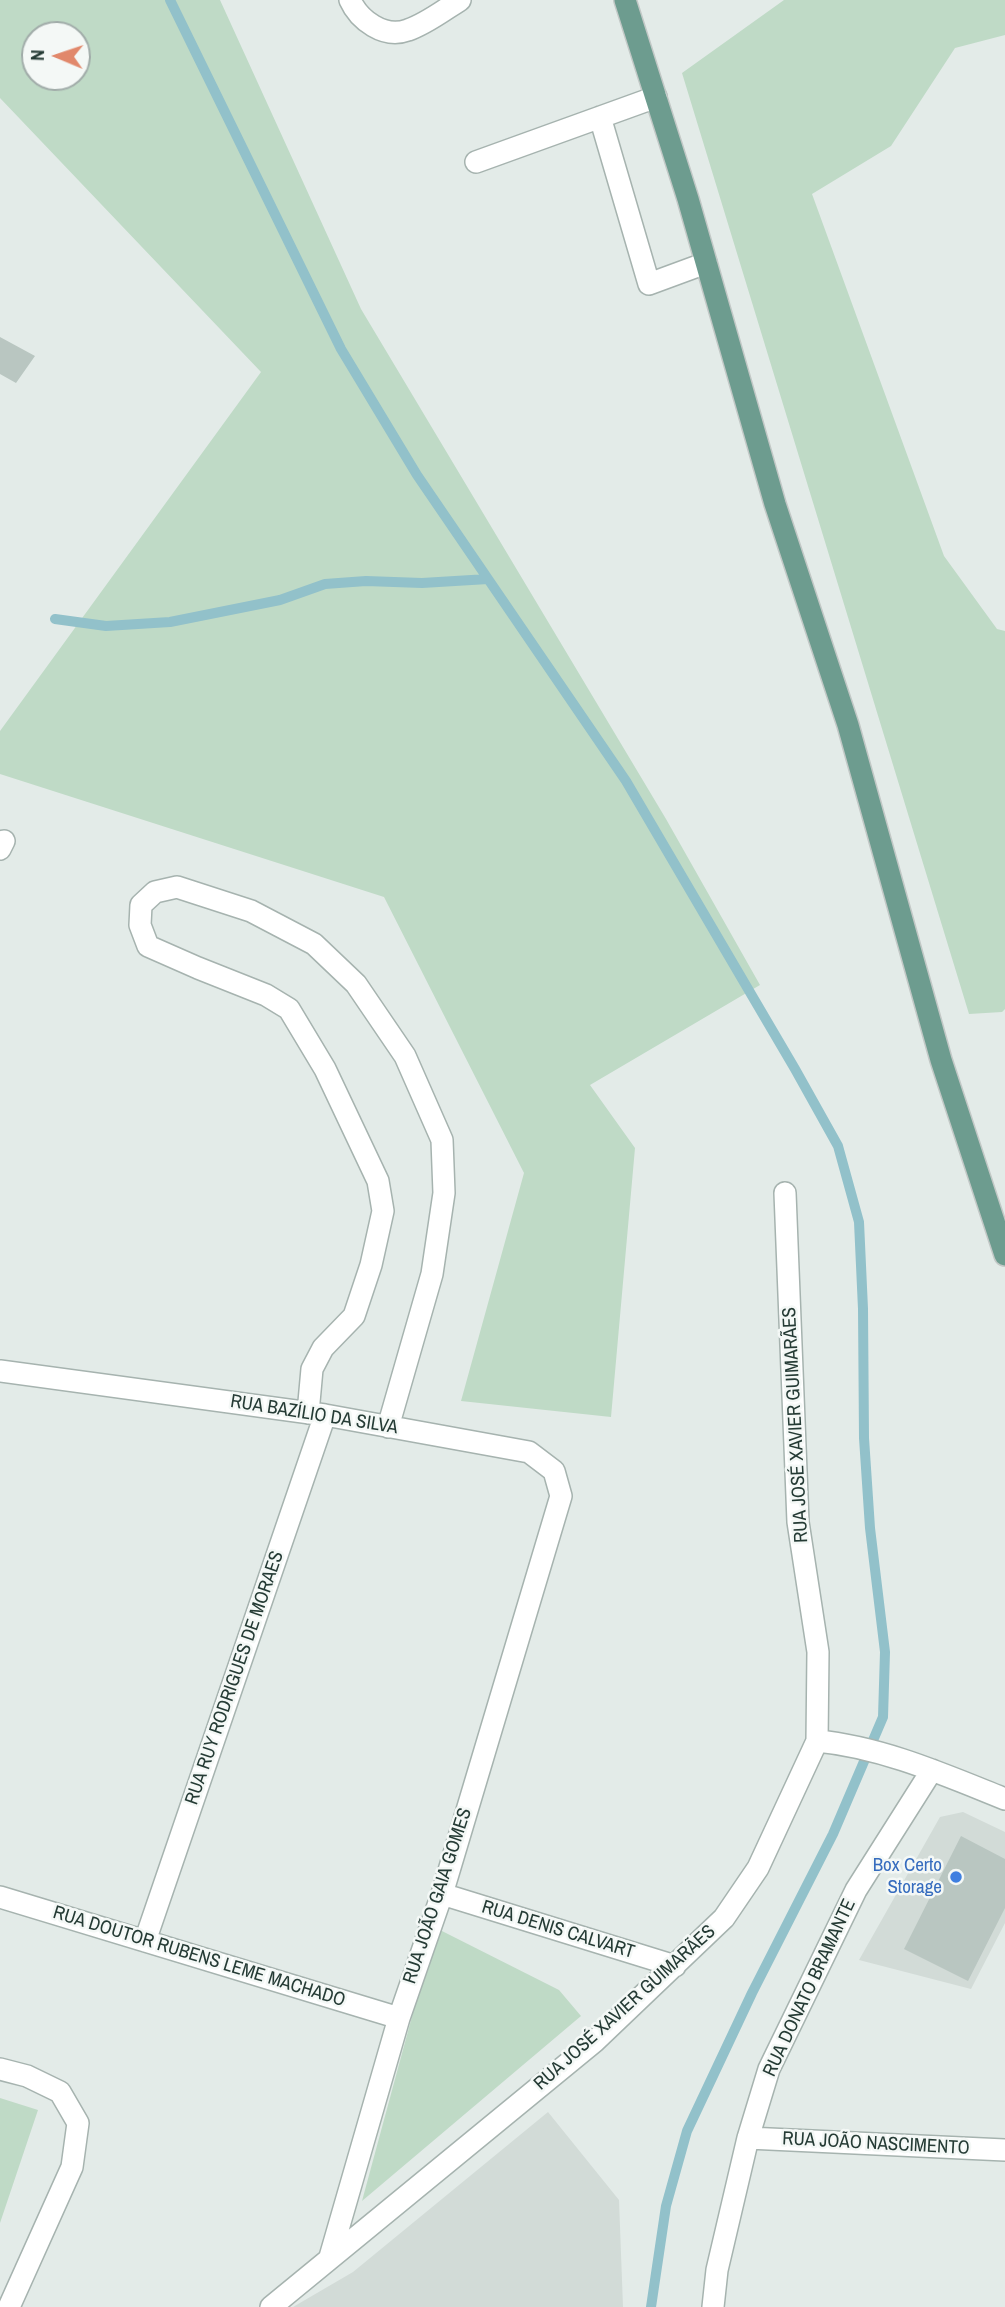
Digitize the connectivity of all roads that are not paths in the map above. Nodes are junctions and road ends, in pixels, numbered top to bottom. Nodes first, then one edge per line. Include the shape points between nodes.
1 (350, 0) edge
2 (460, 0) edge
3 (625, 0) edge
4 (656, 97) junction
5 (600, 117) junction
6 (476, 162) dead end
7 (706, 263) junction
8 (785, 1193) dead end
9 (1001, 1229) edge
10 (1005, 1255) edge
11 (0, 1371) edge
12 (316, 1414) junction
13 (388, 1427) junction
14 (548, 1535) joint
15 (826, 1742) junction
16 (932, 1770) junction
17 (1005, 1799) edge
18 (442, 1894) junction
19 (0, 1897) edge
20 (145, 1941) junction
21 (675, 1966) junction
22 (398, 2018) junction
23 (0, 2069) edge
24 (748, 2138) junction
25 (1005, 2150) edge
26 (330, 2258) junction
27 (9, 2307) edge
28 (271, 2307) edge
29 (713, 2307) edge

1 - 2 street via 370,24 383,31 406,32
3 - 4 main road
4 - 5 street
4 - 7 main road
5 - 6 street
5 - 7 street via 649,284
7 - 9 main road via 775,504 848,725 941,1060
8 - 15 street, RUA JOSÉ XAVIER GUIMARÃES via 798,1522
9 - 10 main road
11 - 12 street, RUA BAZÍLIO DA SILVA
12 - 13 street, RUA BAZÍLIO DA SILVA
12 - 13 street, RUA RUY RODRIGUES DE MORAES via 313,1369 323,1348 354,1316 371,1265 383,1211 378,1181 325,1069 289,1009 148,946 140,925 141,905 155,892 177,887 190,891 250,911 314,944 356,984 405,1056 442,1140 444,1193 432,1274
12 - 20 street, RUA RUY RODRIGUES DE MORAES
13 - 14 street, RUA BAZÍLIO DA SILVA via 529,1452 554,1471 561,1496
14 - 18 street, RUA JOÃO GAIA GOMES
15 - 16 street
15 - 21 street, RUA JOSÉ XAVIER GUIMARÃES via 758,1868 724,1918
16 - 17 street
16 - 24 street, RUA DONATO BRAMANTE via 856,1890 769,2069
18 - 21 street, RUA DENIS CALVART
18 - 22 street, RUA JOÃO GAIA GOMES
19 - 20 street, RUA DOUTOR RUBENS LEME MACHADO
20 - 22 street, RUA DOUTOR RUBENS LEME MACHADO
21 - 26 street, RUA JOSÉ XAVIER GUIMARÃES via 594,2042
22 - 26 street, RUA JOÃO GAIA GOMES
23 - 27 street via 60,2092 78,2123 72,2167
24 - 25 street, RUA JOÃO NASCIMENTO
24 - 29 street, RUA DONATO BRAMANTE via 717,2270
26 - 28 street, RUA JOSÉ XAVIER GUIMARÃES

